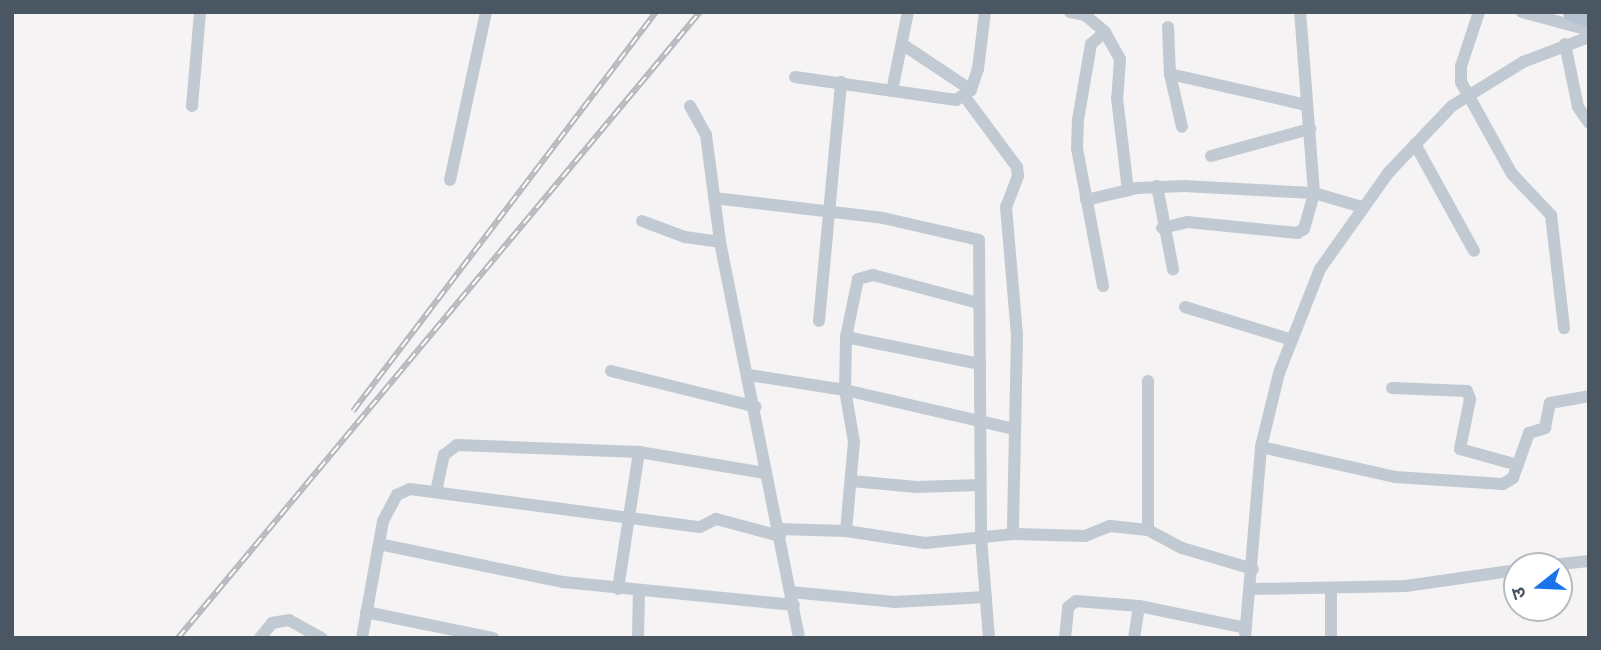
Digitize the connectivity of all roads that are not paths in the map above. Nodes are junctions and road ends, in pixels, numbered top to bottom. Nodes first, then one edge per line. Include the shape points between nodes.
1 (200, 12) edge
2 (486, 12) edge
3 (908, 12) edge
4 (985, 12) edge
5 (1070, 12) edge
6 (1300, 12) edge
7 (1479, 12) edge
8 (1522, 12) edge
9 (1572, 12) edge
10 (1589, 17) edge
11 (1168, 27) dead end
12 (1589, 30) edge
13 (1105, 32) junction
14 (1589, 37) edge
15 (902, 44) junction
16 (1565, 44) junction
17 (1170, 74) junction
18 (795, 77) dead end
19 (841, 82) junction
20 (891, 90) junction
21 (968, 93) junction
22 (1465, 95) junction
23 (1306, 105) junction
24 (192, 106) dead end
25 (690, 106) dead end
26 (1589, 123) edge
27 (1182, 127) dead end
28 (1310, 129) junction
29 (1415, 144) junction
30 (1211, 156) dead end
31 (450, 180) dead end
32 (1157, 186) junction
33 (1128, 190) junction
34 (1314, 194) junction
35 (714, 198) junction
36 (1086, 200) junction
37 (1362, 207) junction
38 (828, 213) junction
39 (642, 221) dead end
40 (1161, 228) junction
41 (720, 242) junction
42 (1474, 251) dead end
43 (1173, 269) dead end
44 (1103, 286) dead end
45 (978, 303) junction
46 (1185, 307) dead end
47 (819, 321) dead end
48 (1564, 328) dead end
49 (846, 337) junction
50 (1292, 340) junction
51 (980, 364) junction
52 (611, 371) dead end
53 (749, 375) junction
54 (1148, 381) dead end
55 (1392, 388) dead end
56 (845, 390) junction
57 (1589, 396) edge
58 (756, 407) junction
59 (982, 422) junction
60 (1014, 429) junction
61 (1261, 447) junction
62 (639, 452) junction
63 (1518, 465) junction
64 (765, 473) junction
65 (851, 481) junction
66 (980, 485) junction
67 (436, 492) junction
68 (630, 515) junction
69 (1148, 530) junction
70 (846, 531) junction
71 (780, 533) junction
72 (1013, 534) junction
73 (981, 537) junction
74 (379, 544) junction
75 (1253, 569) junction
76 (1503, 572) edge
77 (618, 589) junction
78 (1252, 589) junction
79 (1331, 589) junction
80 (639, 591) junction
81 (986, 597) junction
82 (793, 599) junction
83 (1139, 606) junction
84 (366, 612) junction
85 (1246, 633) edge
86 (260, 638) edge
87 (322, 638) edge
88 (362, 638) edge
89 (493, 638) edge
90 (638, 638) edge
91 (799, 638) edge
92 (989, 638) edge
93 (1065, 638) edge
94 (1134, 638) edge
95 (1331, 638) edge

1 - 24 street
2 - 31 street
3 - 15 street
4 - 21 street
5 - 13 street via 1085,15
6 - 23 street
7 - 22 street via 1461,66
8 - 12 street
9 - 10 main road
11 - 17 street
13 - 33 street via 1120,58 1117,98
13 - 36 street via 1091,44 1080,98 1077,148
14 - 16 street
15 - 20 street
15 - 21 street
16 - 22 street
16 - 26 street via 1577,107
17 - 23 street
17 - 27 street
18 - 19 street
19 - 20 street
19 - 38 street
20 - 21 street via 940,99
21 - 60 street via 1017,167 1006,207 1017,336
22 - 29 street
22 - 48 street via 1512,174 1551,215
23 - 28 street
25 - 35 street via 706,135
28 - 30 street
28 - 34 street
29 - 37 street
29 - 42 street
32 - 33 street
32 - 34 street
32 - 40 street
33 - 36 street
34 - 37 street
34 - 40 street via 1300,233 1187,222
35 - 38 street
35 - 41 street
36 - 44 street
37 - 50 street via 1320,269
38 - 45 street via 902,221 977,238
38 - 47 street
39 - 41 street via 685,237
40 - 43 street
41 - 53 street
45 - 49 street via 864,274 855,284
45 - 51 street
46 - 50 street
49 - 51 street
49 - 56 street
50 - 61 street
51 - 59 street
52 - 58 street
53 - 56 street
53 - 58 street
54 - 69 street
55 - 63 street via 1467,391 1470,399 1460,449
56 - 59 street
56 - 65 street via 854,442
57 - 63 street via 1550,403 1545,428 1527,435
58 - 64 street
59 - 60 street
59 - 66 street
60 - 72 street
61 - 63 street via 1438,482 1509,482
61 - 75 street
62 - 64 street
62 - 67 street via 457,445 444,455
62 - 68 street
64 - 71 street
65 - 66 street
65 - 70 street
66 - 73 street
67 - 68 street via 525,507
67 - 74 street via 410,489 397,495 383,521
68 - 71 street via 700,527 716,519
68 - 77 street
69 - 72 street via 1110,526 1085,536
69 - 75 street via 1182,548
70 - 71 street
70 - 73 street via 925,543
71 - 82 street
72 - 73 street
73 - 81 street
74 - 77 street
74 - 84 street
75 - 78 street
76 - 79 street via 1406,586
77 - 80 street
78 - 79 street
78 - 85 street
79 - 95 street
80 - 82 street
80 - 90 street
81 - 82 street via 894,602
81 - 92 street
82 - 91 street
83 - 85 street
83 - 93 street via 1071,601
83 - 94 street
84 - 88 street
84 - 89 street
86 - 87 street via 272,623 289,620

